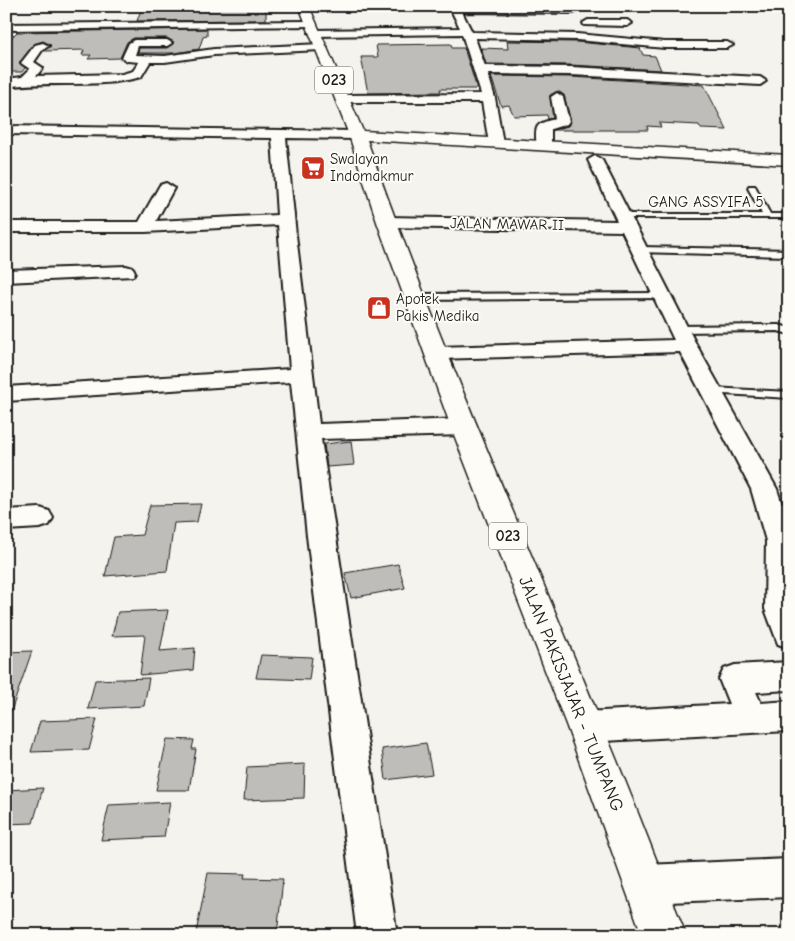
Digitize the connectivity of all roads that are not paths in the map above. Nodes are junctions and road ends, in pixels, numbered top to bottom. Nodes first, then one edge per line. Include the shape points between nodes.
1 (304, 6) edge
2 (455, 8) edge
3 (496, 8) edge
4 (574, 10) dead end
5 (212, 13) dead end
6 (579, 22) dead end
7 (627, 23) dead end
8 (534, 24) dead end
9 (502, 25) dead end
10 (6, 27) edge
11 (313, 28) junction
12 (466, 30) junction
13 (535, 36) junction
14 (212, 39) junction
15 (174, 43) dead end
16 (727, 45) dead end
17 (43, 46) dead end
18 (321, 47) junction
19 (146, 60) junction
20 (481, 70) junction
21 (26, 80) junction
22 (760, 81) dead end
23 (6, 83) edge
24 (503, 86) dead end
25 (547, 86) dead end
26 (566, 86) dead end
27 (622, 87) dead end
28 (487, 92) junction
29 (725, 92) dead end
30 (557, 97) dead end
31 (342, 99) junction
32 (6, 130) edge
33 (279, 135) junction
34 (496, 143) junction
35 (422, 146) junction
36 (544, 146) junction
37 (370, 150) junction
38 (595, 160) junction
39 (789, 160) edge
40 (789, 173) edge
41 (166, 188) dead end
42 (752, 188) dead end
43 (767, 216) junction
44 (789, 216) edge
45 (284, 220) junction
46 (626, 221) junction
47 (386, 222) junction
48 (6, 227) edge
49 (145, 227) junction
50 (640, 250) junction
51 (789, 253) edge
52 (126, 272) dead end
53 (6, 276) edge
54 (662, 296) junction
55 (414, 297) junction
56 (789, 331) edge
57 (682, 337) junction
58 (436, 353) junction
59 (301, 375) junction
60 (711, 391) junction
61 (6, 394) edge
62 (789, 395) edge
63 (464, 427) junction
64 (307, 432) junction
65 (779, 508) edge
66 (40, 518) dead end
67 (6, 520) edge
68 (789, 635) edge
69 (789, 676) edge
70 (789, 716) edge
71 (751, 718) junction
72 (585, 727) junction
73 (789, 878) edge
74 (645, 884) junction
75 (377, 935) edge
76 (664, 935) edge

1 - 11 main road, JALAN PAKISJAJAR - TUMPANG / 023
2 - 3 street
2 - 12 street
3 - 4 street
5 - 14 street
6 - 7 street
8 - 13 street
9 - 12 street
10 - 14 street
11 - 12 street
11 - 14 street
11 - 18 main road, JALAN PAKISJAJAR - TUMPANG / 023
12 - 13 street
12 - 20 street
13 - 16 street via 665,45
14 - 18 street
14 - 19 street via 192,57
15 - 19 street via 134,44 128,58
17 - 21 street via 27,63 37,68
18 - 31 main road, JALAN PAKISJAJAR - TUMPANG / 023
19 - 21 street via 137,74 123,78
20 - 22 street
20 - 28 street
21 - 23 street
24 - 28 street
25 - 26 street
27 - 29 street
28 - 31 street
28 - 34 street
30 - 36 street via 562,121 544,127
31 - 37 main road, JALAN PAKISJAJAR - TUMPANG / 023
32 - 33 street
33 - 37 street
33 - 45 street
34 - 36 main road
34 - 37 main road
35 - 37 main road
35 - 37 main road
35 - 38 main road
36 - 39 main road
37 - 47 main road, JALAN PAKISJAJAR - TUMPANG / 023
38 - 40 main road
38 - 46 street
41 - 49 street
42 - 43 lane
43 - 44 lane, GANG ASSYIFA 5
43 - 46 lane, GANG ASSYIFA 5
45 - 49 street
45 - 59 street
46 - 47 street, JALAN MAWAR II
46 - 50 street
47 - 55 main road, JALAN PAKISJAJAR - TUMPANG / 023
48 - 49 street
50 - 51 lane
50 - 54 street
52 - 53 street
54 - 55 lane
54 - 57 street
55 - 58 main road, JALAN PAKISJAJAR - TUMPANG / 023
56 - 57 lane via 779,328
57 - 58 street
57 - 60 street
58 - 63 main road, JALAN PAKISJAJAR - TUMPANG / 023
59 - 61 street
59 - 64 street
60 - 62 lane
60 - 65 street via 764,490
63 - 64 street
63 - 72 main road, JALAN PAKISJAJAR - TUMPANG / 023
64 - 75 street
65 - 68 street via 780,609
66 - 67 street
69 - 71 street via 735,679
70 - 71 street
71 - 72 street
72 - 74 main road, JALAN PAKISJAJAR - TUMPANG / 023
73 - 74 street
74 - 76 main road, JALAN PAKISJAJAR - TUMPANG / 023

